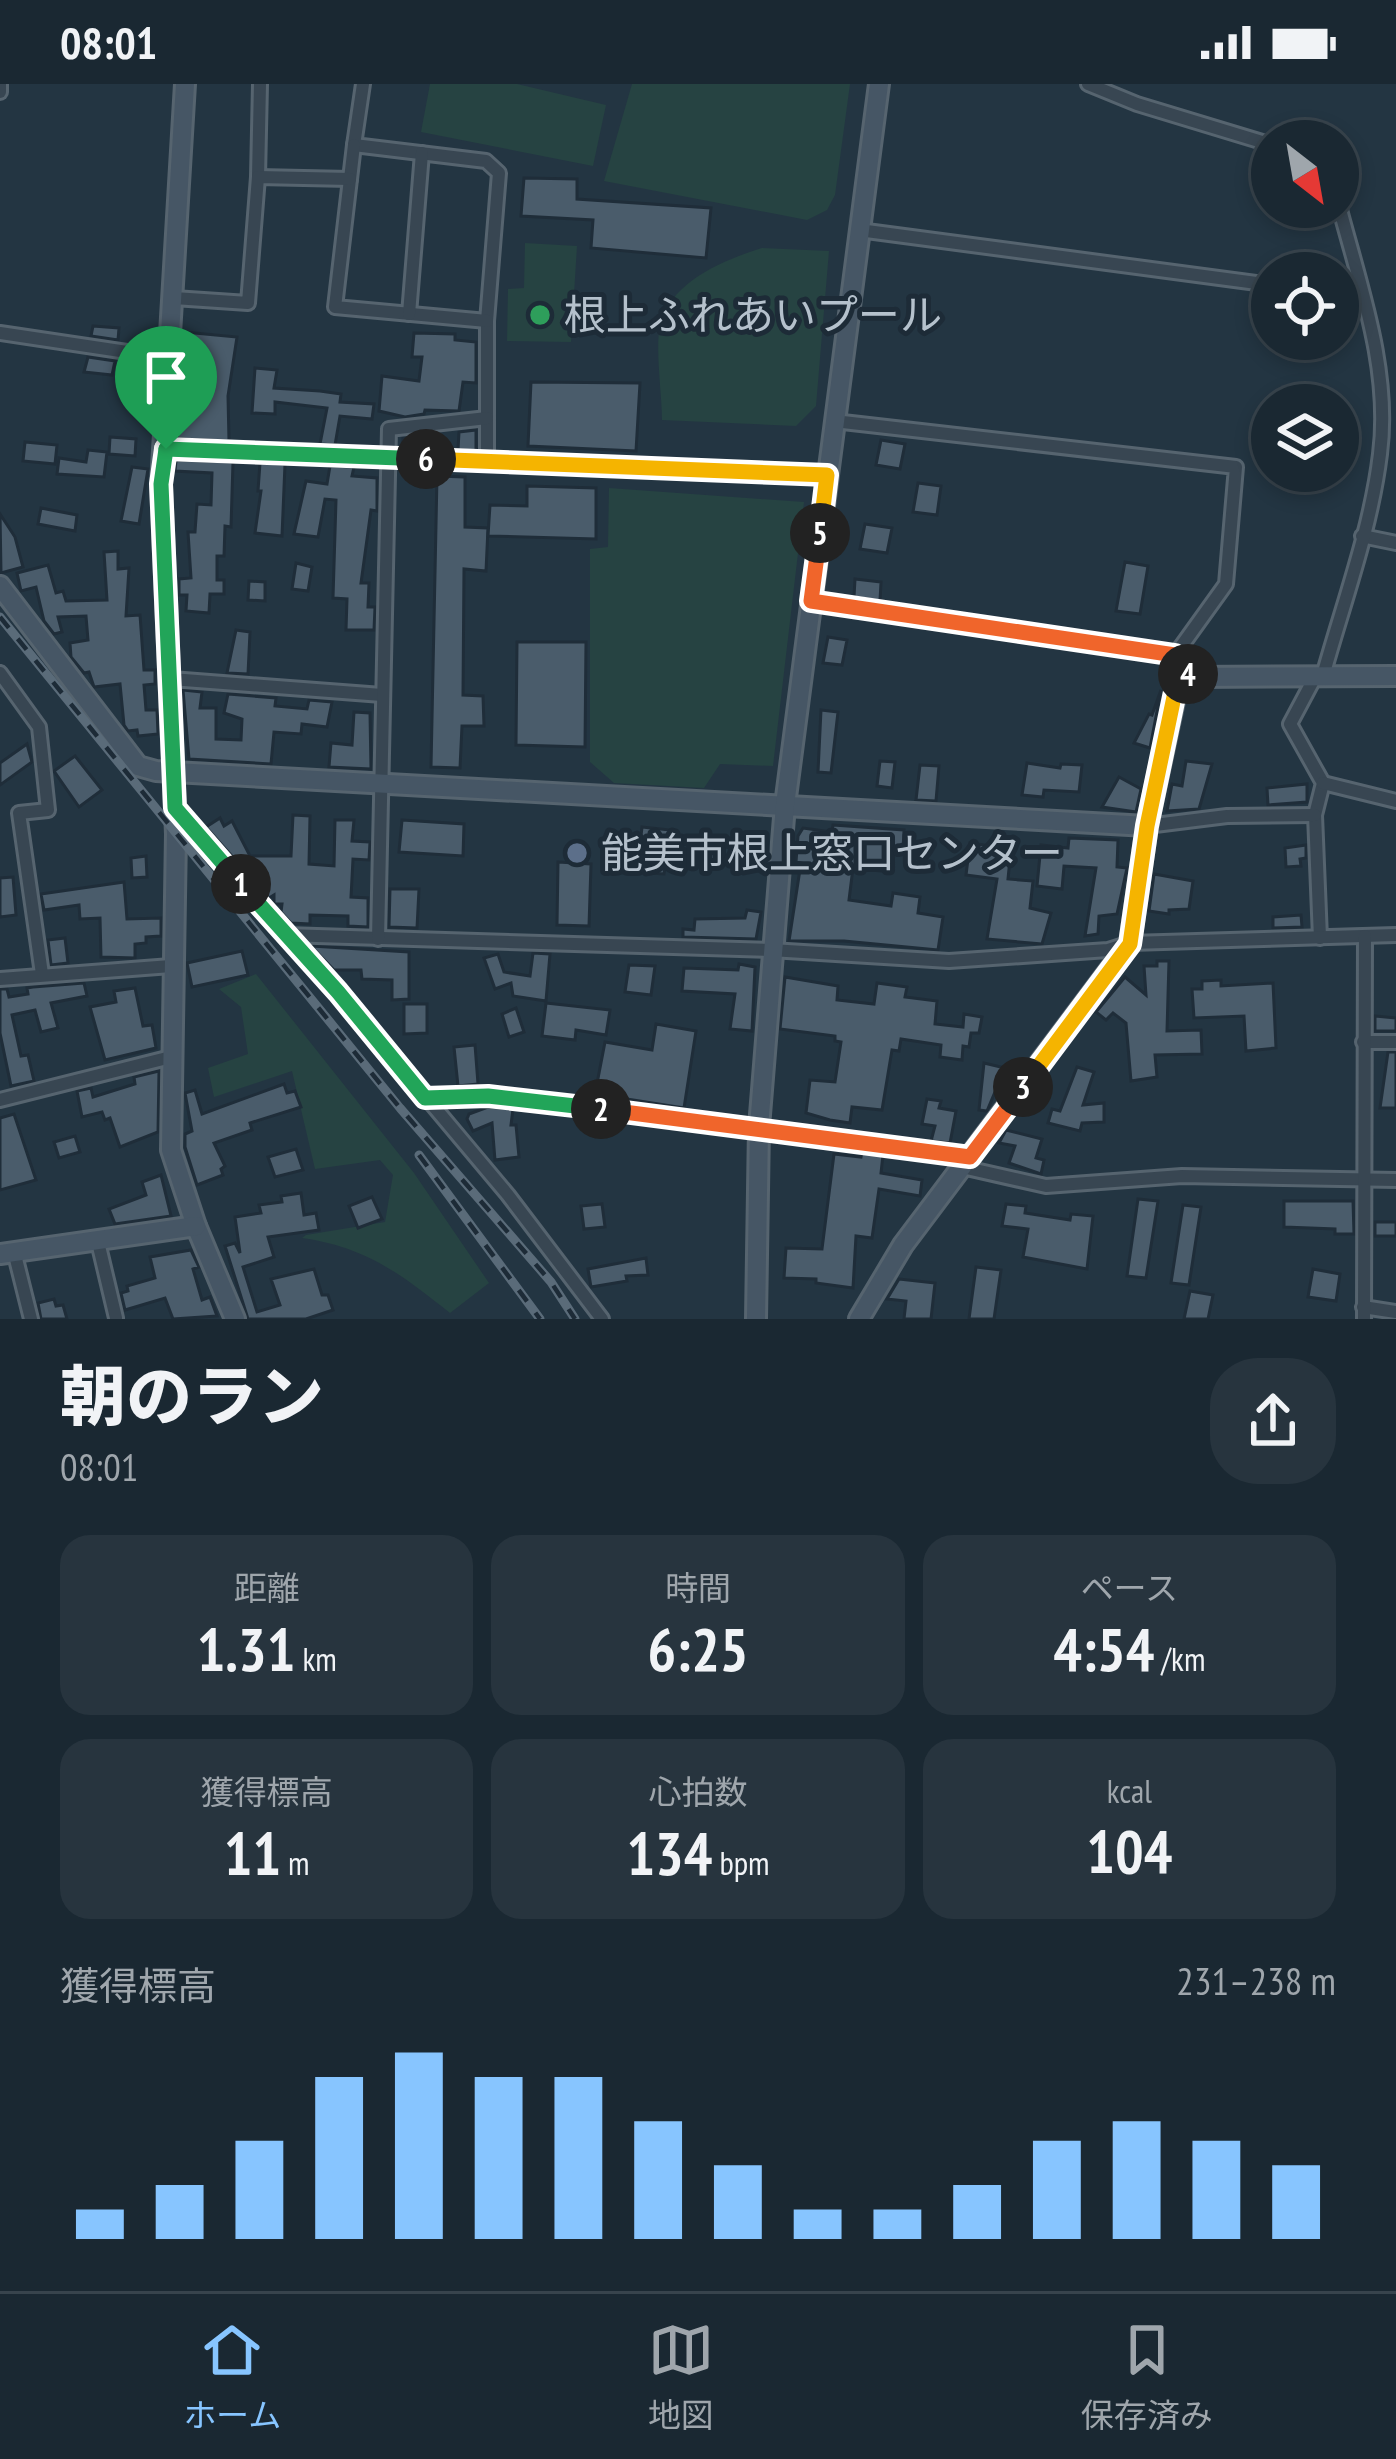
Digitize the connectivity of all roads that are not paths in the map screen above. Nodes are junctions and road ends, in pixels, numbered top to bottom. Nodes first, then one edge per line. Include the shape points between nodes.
1 (184, 84) edge
2 (260, 84) edge
3 (363, 84) edge
4 (879, 84) edge
5 (1088, 84) edge
6 (1251, 139) edge
7 (355, 145) junction
8 (422, 153) junction
9 (258, 177) junction
10 (350, 179) junction
11 (1345, 228) edge
12 (859, 230) junction
13 (1251, 282) edge
14 (1359, 297) edge
15 (175, 298) junction
16 (1364, 298) junction
17 (409, 314) junction
18 (487, 322) junction
19 (0, 333) edge
20 (167, 358) junction
21 (487, 418) junction
22 (834, 421) junction
23 (166, 449) junction
24 (389, 458) junction
25 (487, 461) junction
26 (827, 475) junction
27 (1361, 536) junction
28 (1396, 543) edge
29 (0, 586) edge
30 (811, 601) junction
31 (1175, 655) junction
32 (0, 673) edge
33 (1190, 676) junction
34 (1396, 676) edge
35 (1319, 677) junction
36 (171, 679) junction
37 (382, 695) junction
38 (175, 772) junction
39 (1323, 782) junction
40 (382, 784) junction
41 (1396, 801) edge
42 (784, 805) junction
43 (175, 808) junction
44 (1315, 815) junction
45 (1147, 826) junction
46 (285, 935) junction
47 (1365, 935) junction
48 (1396, 935) edge
49 (1320, 938) junction
50 (378, 939) junction
51 (1130, 944) junction
52 (771, 950) junction
53 (171, 966) junction
54 (42, 974) junction
55 (0, 980) edge
56 (1363, 1042) junction
57 (1396, 1042) edge
58 (171, 1057) junction
59 (425, 1098) junction
60 (0, 1100) edge
61 (759, 1126) junction
62 (966, 1162) junction
63 (1396, 1180) edge
64 (1362, 1181) junction
65 (196, 1226) junction
66 (98, 1242) junction
67 (7, 1252) edge
68 (1396, 1312) edge
69 (1364, 1313) edge
70 (31, 1319) edge
71 (114, 1319) edge
72 (235, 1319) edge
73 (602, 1319) edge
74 (756, 1319) edge
75 (859, 1319) edge

1 - 15 street
2 - 9 street
3 - 7 street
4 - 12 street
5 - 6 street
7 - 8 street
7 - 10 street
8 - 17 street
8 - 18 street via 486,161 499,173
9 - 10 street
9 - 15 street via 248,303
10 - 17 street via 335,307
11 - 16 street
12 - 13 street
12 - 22 street
14 - 16 street
15 - 20 street
16 - 27 street via 1381,404 1380,454
17 - 18 street
18 - 21 street
19 - 20 street
20 - 23 street
21 - 24 street via 389,428
21 - 25 street
22 - 26 street
22 - 31 street via 1236,467 1226,584
23 - 24 street
23 - 36 street
24 - 25 street
24 - 37 street
25 - 26 street
26 - 30 street
27 - 28 street
27 - 35 street
29 - 38 street via 138,766
30 - 31 street
30 - 42 street
31 - 33 street
32 - 54 street via 39,728 48,810 19,813
33 - 35 street
33 - 45 street via 1175,692
34 - 35 street
35 - 39 street via 1290,724
36 - 37 street
36 - 38 street
37 - 40 street
38 - 40 street
38 - 43 street
39 - 41 street
39 - 44 street
40 - 42 street
40 - 50 street
42 - 45 street
42 - 52 street
43 - 46 street
43 - 53 street
44 - 45 street
44 - 49 street
45 - 51 street
46 - 50 street
46 - 59 street
47 - 48 street
47 - 49 street
47 - 56 street
49 - 51 street
50 - 52 street
51 - 52 street via 949,961
51 - 62 street
52 - 61 street
53 - 54 street
53 - 58 street
54 - 55 street
56 - 57 street
56 - 64 street
58 - 60 street
58 - 65 street via 171,1150
59 - 61 street via 488,1096
59 - 73 street
61 - 62 street
61 - 74 street
62 - 64 street via 1046,1186 1182,1176
62 - 75 street
63 - 64 street
64 - 69 street
65 - 66 street
65 - 72 street
66 - 67 street
66 - 71 street
67 - 70 street
68 - 69 street

